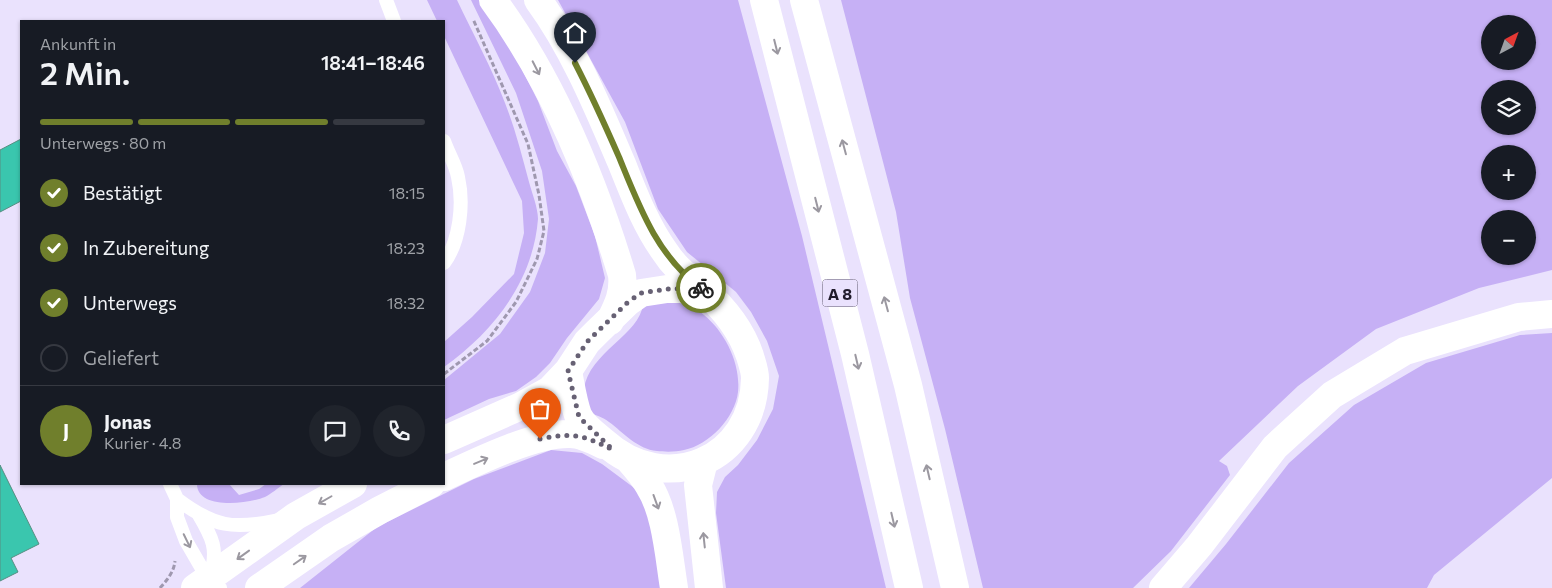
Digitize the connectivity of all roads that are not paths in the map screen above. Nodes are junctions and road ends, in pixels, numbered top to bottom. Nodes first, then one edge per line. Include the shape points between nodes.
1 (386, 0) edge
2 (538, 0) edge
3 (764, 0) edge
4 (804, 0) edge
5 (483, 9) edge
6 (394, 20) edge
7 (445, 144) edge
8 (445, 262) edge
9 (702, 289) junction
10 (1552, 314) edge
11 (610, 321) junction
12 (568, 371) junction
13 (445, 440) edge
14 (622, 456) junction
15 (704, 461) junction
16 (445, 477) edge
17 (170, 485) edge
18 (352, 485) edge
19 (429, 485) edge
20 (177, 499) junction
21 (199, 515) junction
22 (296, 516) junction
23 (207, 586) edge
24 (260, 588) edge
25 (674, 588) edge
26 (709, 588) edge
27 (909, 588) edge
28 (955, 588) edge
29 (1163, 588) edge

1 - 6 lane
2 - 9 main road via 594,99 655,237 673,264
3 -> 27 main road, A 8 via 855,354
28 -> 4 main road, A 8 via 908,385
5 -> 11 main road via 529,54 571,138 596,198 622,276 623,288
7 - 8 lane via 458,177 460,202 458,233
9 - 11 main road via 641,293
9 - 15 main road via 736,326 756,376 753,402 742,426 726,446
10 - 29 main road via 1519,317 1405,351 1332,395 1275,447
11 - 12 main road via 587,342
12 - 13 main road via 550,390 536,398
12 - 14 main road via 579,417
14 - 15 main road via 658,469 687,467
16 -> 14 main road via 481,460 555,436 578,435
14 -> 25 main road via 650,487 657,504
26 -> 15 main road via 698,485
17 - 20 lane
18 -> 22 main road
24 -> 19 main road via 331,538
20 - 21 lane
20 -> 23 lane via 177,517
21 - 22 lane via 216,523 243,525
21 - 23 lane via 214,544 213,566
22 -> 23 main road

